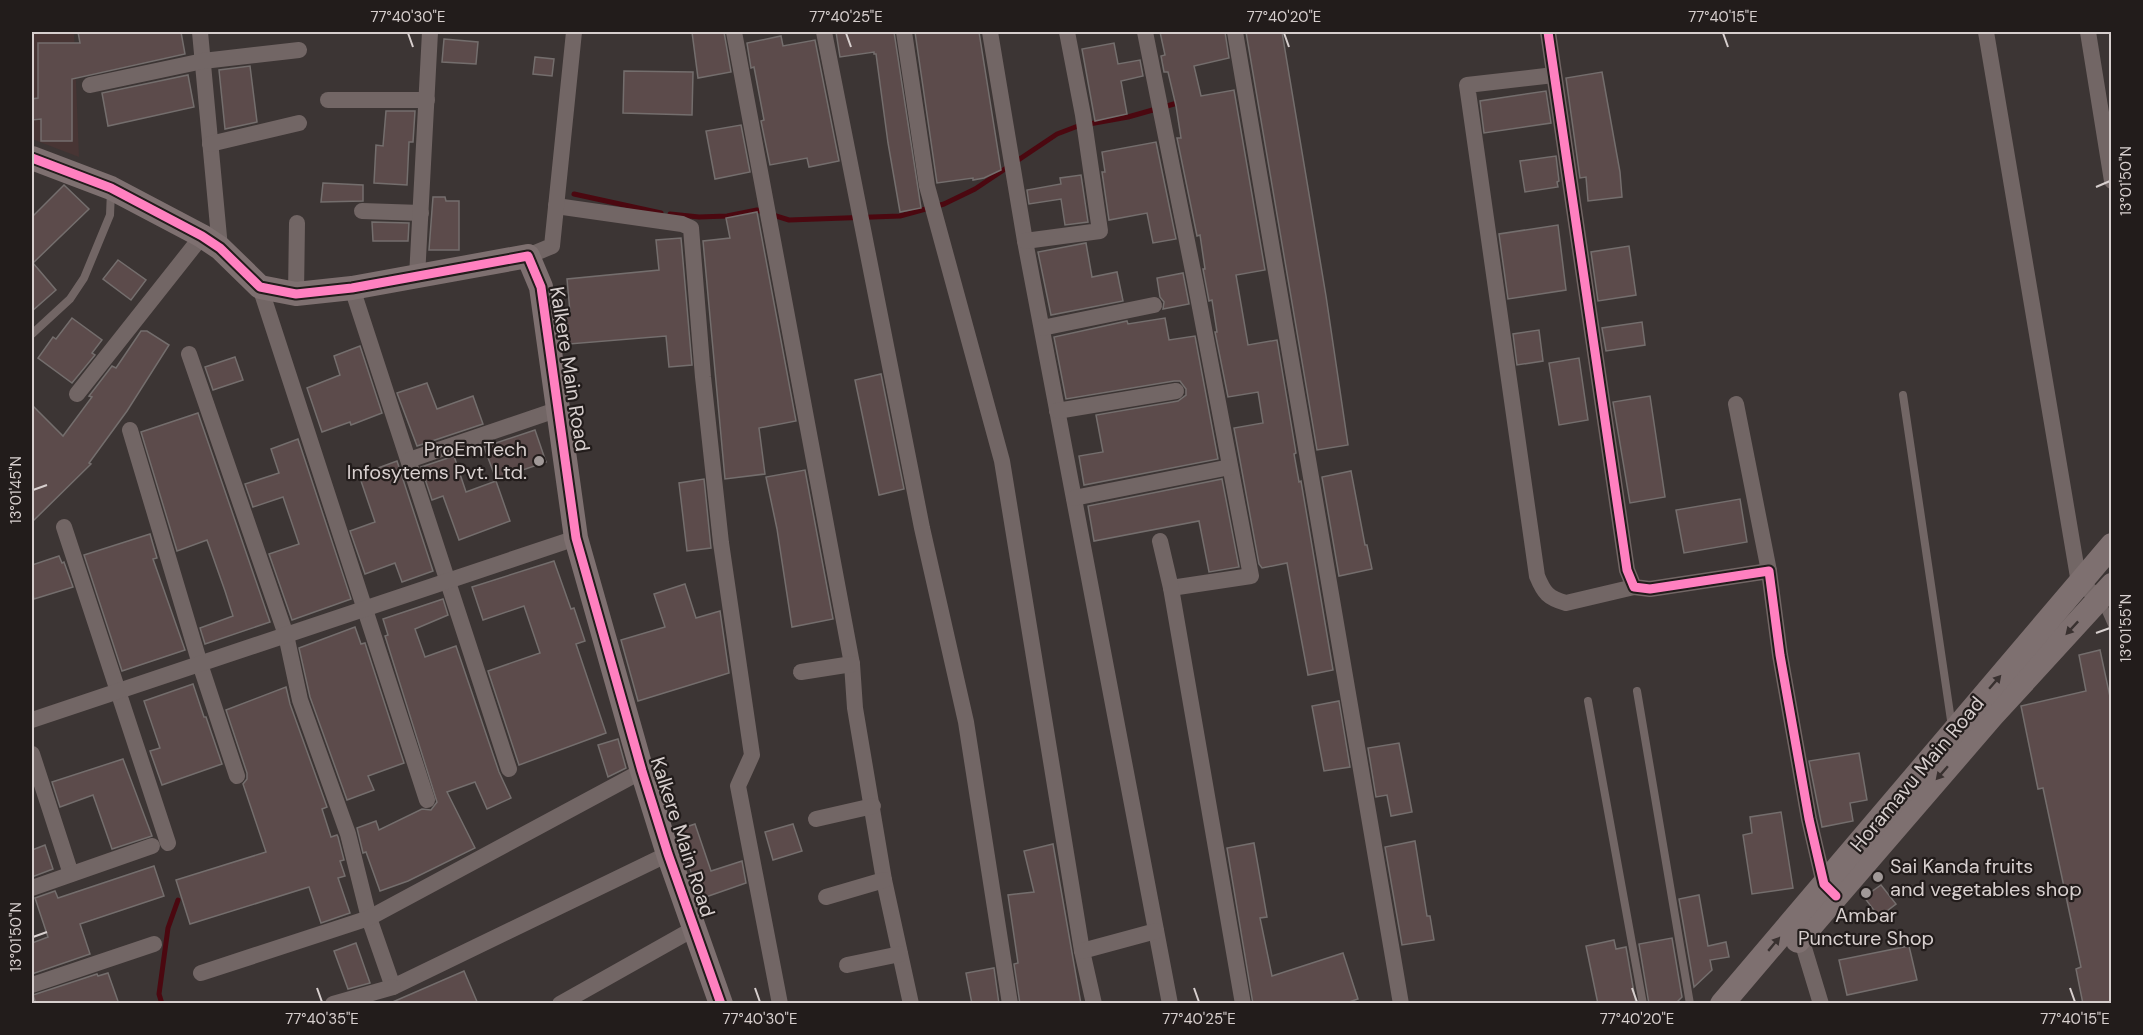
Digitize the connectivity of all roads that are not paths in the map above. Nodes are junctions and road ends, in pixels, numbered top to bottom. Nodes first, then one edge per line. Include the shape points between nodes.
1 (200, 32) edge
2 (430, 32) edge
3 (574, 32) edge
4 (734, 32) edge
5 (824, 32) edge
6 (904, 32) edge
7 (990, 32) edge
8 (1067, 32) edge
9 (1145, 32) edge
10 (1235, 32) edge
11 (1548, 32) edge
12 (1986, 32) edge
13 (2088, 32) edge
14 (299, 50) dead end
15 (203, 61) junction
16 (1554, 75) junction
17 (90, 85) dead end
18 (328, 100) dead end
19 (427, 100) junction
20 (299, 123) dead end
21 (210, 144) junction
22 (32, 158) edge
23 (2112, 181) edge
24 (111, 188) junction
25 (556, 206) junction
26 (362, 211) dead end
27 (421, 213) junction
28 (297, 224) dead end
29 (1025, 241) junction
30 (211, 242) junction
31 (528, 256) junction
32 (417, 277) junction
33 (260, 287) junction
34 (352, 288) junction
35 (296, 294) junction
36 (1154, 305) dead end
37 (1042, 328) junction
38 (32, 334) edge
39 (189, 354) dead end
40 (1176, 391) dead end
41 (76, 394) dead end
42 (1903, 395) dead end
43 (1736, 404) dead end
44 (559, 409) junction
45 (1057, 411) junction
46 (130, 430) dead end
47 (409, 460) junction
48 (1230, 467) junction
49 (1074, 498) junction
50 (64, 527) dead end
51 (576, 538) junction
52 (1161, 541) dead end
53 (2112, 545) edge
54 (1768, 571) junction
55 (448, 581) junction
56 (2079, 583) junction
57 (1634, 587) junction
58 (1172, 588) junction
59 (2106, 592) edge
60 (366, 608) junction
61 (2112, 625) edge
62 (285, 635) junction
63 (200, 664) junction
64 (852, 664) junction
65 (801, 672) dead end
66 (118, 691) junction
67 (1637, 691) dead end
68 (1588, 701) dead end
69 (32, 720) edge
70 (1959, 738) junction
71 (32, 754) edge
72 (509, 769) dead end
73 (642, 771) junction
74 (237, 776) dead end
75 (427, 800) dead end
76 (873, 806) junction
77 (816, 819) dead end
78 (668, 854) junction
79 (71, 874) junction
80 (884, 880) junction
81 (32, 888) edge
82 (1830, 890) junction
83 (826, 897) dead end
84 (369, 918) junction
85 (695, 928) junction
86 (1156, 931) junction
87 (1801, 938) junction
88 (154, 944) dead end
89 (1082, 951) junction
90 (900, 954) junction
91 (847, 965) dead end
92 (201, 973) dead end
93 (32, 985) edge
94 (393, 987) junction
95 (333, 1004) edge
96 (560, 1004) edge
97 (721, 1004) edge
98 (780, 1004) edge
99 (911, 1004) edge
100 (1010, 1004) edge
101 (1094, 1004) edge
102 (1170, 1004) edge
103 (1243, 1004) edge
104 (1401, 1004) edge
105 (1643, 1004) edge
106 (1690, 1004) edge
107 (1722, 1004) edge
108 (1744, 1004) edge
109 (1821, 1004) edge

1 - 15 street
2 - 19 street
3 - 25 street
4 - 64 street
5 - 100 street via 920,516 966,722
6 - 89 street via 927,186 1002,461
7 - 29 street
8 - 29 street via 1100,231
9 - 48 street
10 - 104 street
11 - 16 street
12 - 56 street
13 - 23 street
14 - 15 street
15 - 17 street
15 - 21 street
16 - 57 street via 1627,570
16 - 57 street via 1467,85 1537,576 1543,592 1566,603
18 - 19 street
19 - 27 street
20 - 21 street
21 - 30 street
22 - 24 street
24 - 30 street
24 - 38 lane via 110,215 84,278 70,299
25 - 31 street via 552,246
25 - 98 street via 691,228 721,543 752,755 738,786
26 - 27 street
27 - 32 street
28 - 35 street
29 - 37 street
30 - 33 street
30 - 41 street
31 - 32 street
31 - 44 street, Kalkere Main Road via 541,286
32 - 34 street
33 - 35 street
33 - 60 street
34 - 35 street
34 - 47 street
36 - 37 street
37 - 45 street
39 - 62 street
40 - 45 street
42 - 70 lane
43 - 54 street
44 - 47 street
44 - 51 street, Kalkere Main Road
45 - 49 street
46 - 63 street
47 - 55 street
48 - 49 street
48 - 58 street via 1251,576
49 - 86 street
50 - 66 street
51 - 55 street
51 - 73 street, Kalkere Main Road
52 - 58 street
53 - 56 street, Horamavu Main Road
54 - 57 street via 1650,589
54 - 82 street via 1807,807
55 - 60 street
55 - 72 street
56 - 59 street
70 -> 56 street, Horamavu Main Road
58 - 103 street
59 - 61 lane
59 -> 70 street, Horamavu Main Road
60 - 62 street
60 - 75 street
62 - 63 street
62 - 84 street via 300,700 348,834
63 - 66 street
63 - 74 street
64 - 65 street
64 - 76 street via 855,708
66 - 69 street
66 - 79 street via 160,845
67 - 106 lane
68 - 105 lane
70 - 82 street, Horamavu Main Road
71 - 79 street
73 - 78 street, Kalkere Main Road
73 - 84 street
76 - 77 street
76 - 80 street
78 - 85 street, Kalkere Main Road
78 - 94 street
79 - 81 street
80 - 83 street
80 - 90 street
82 - 87 street, Horamavu Main Road
107 -> 82 street, Horamavu Main Road
84 - 92 street
84 - 94 street
85 - 96 street
85 - 97 street, Kalkere Main Road
86 - 89 street
86 - 102 street
87 - 108 street, Horamavu Main Road
87 - 109 street
88 - 93 street
89 - 101 street
90 - 91 street
90 - 99 street
94 - 95 street

